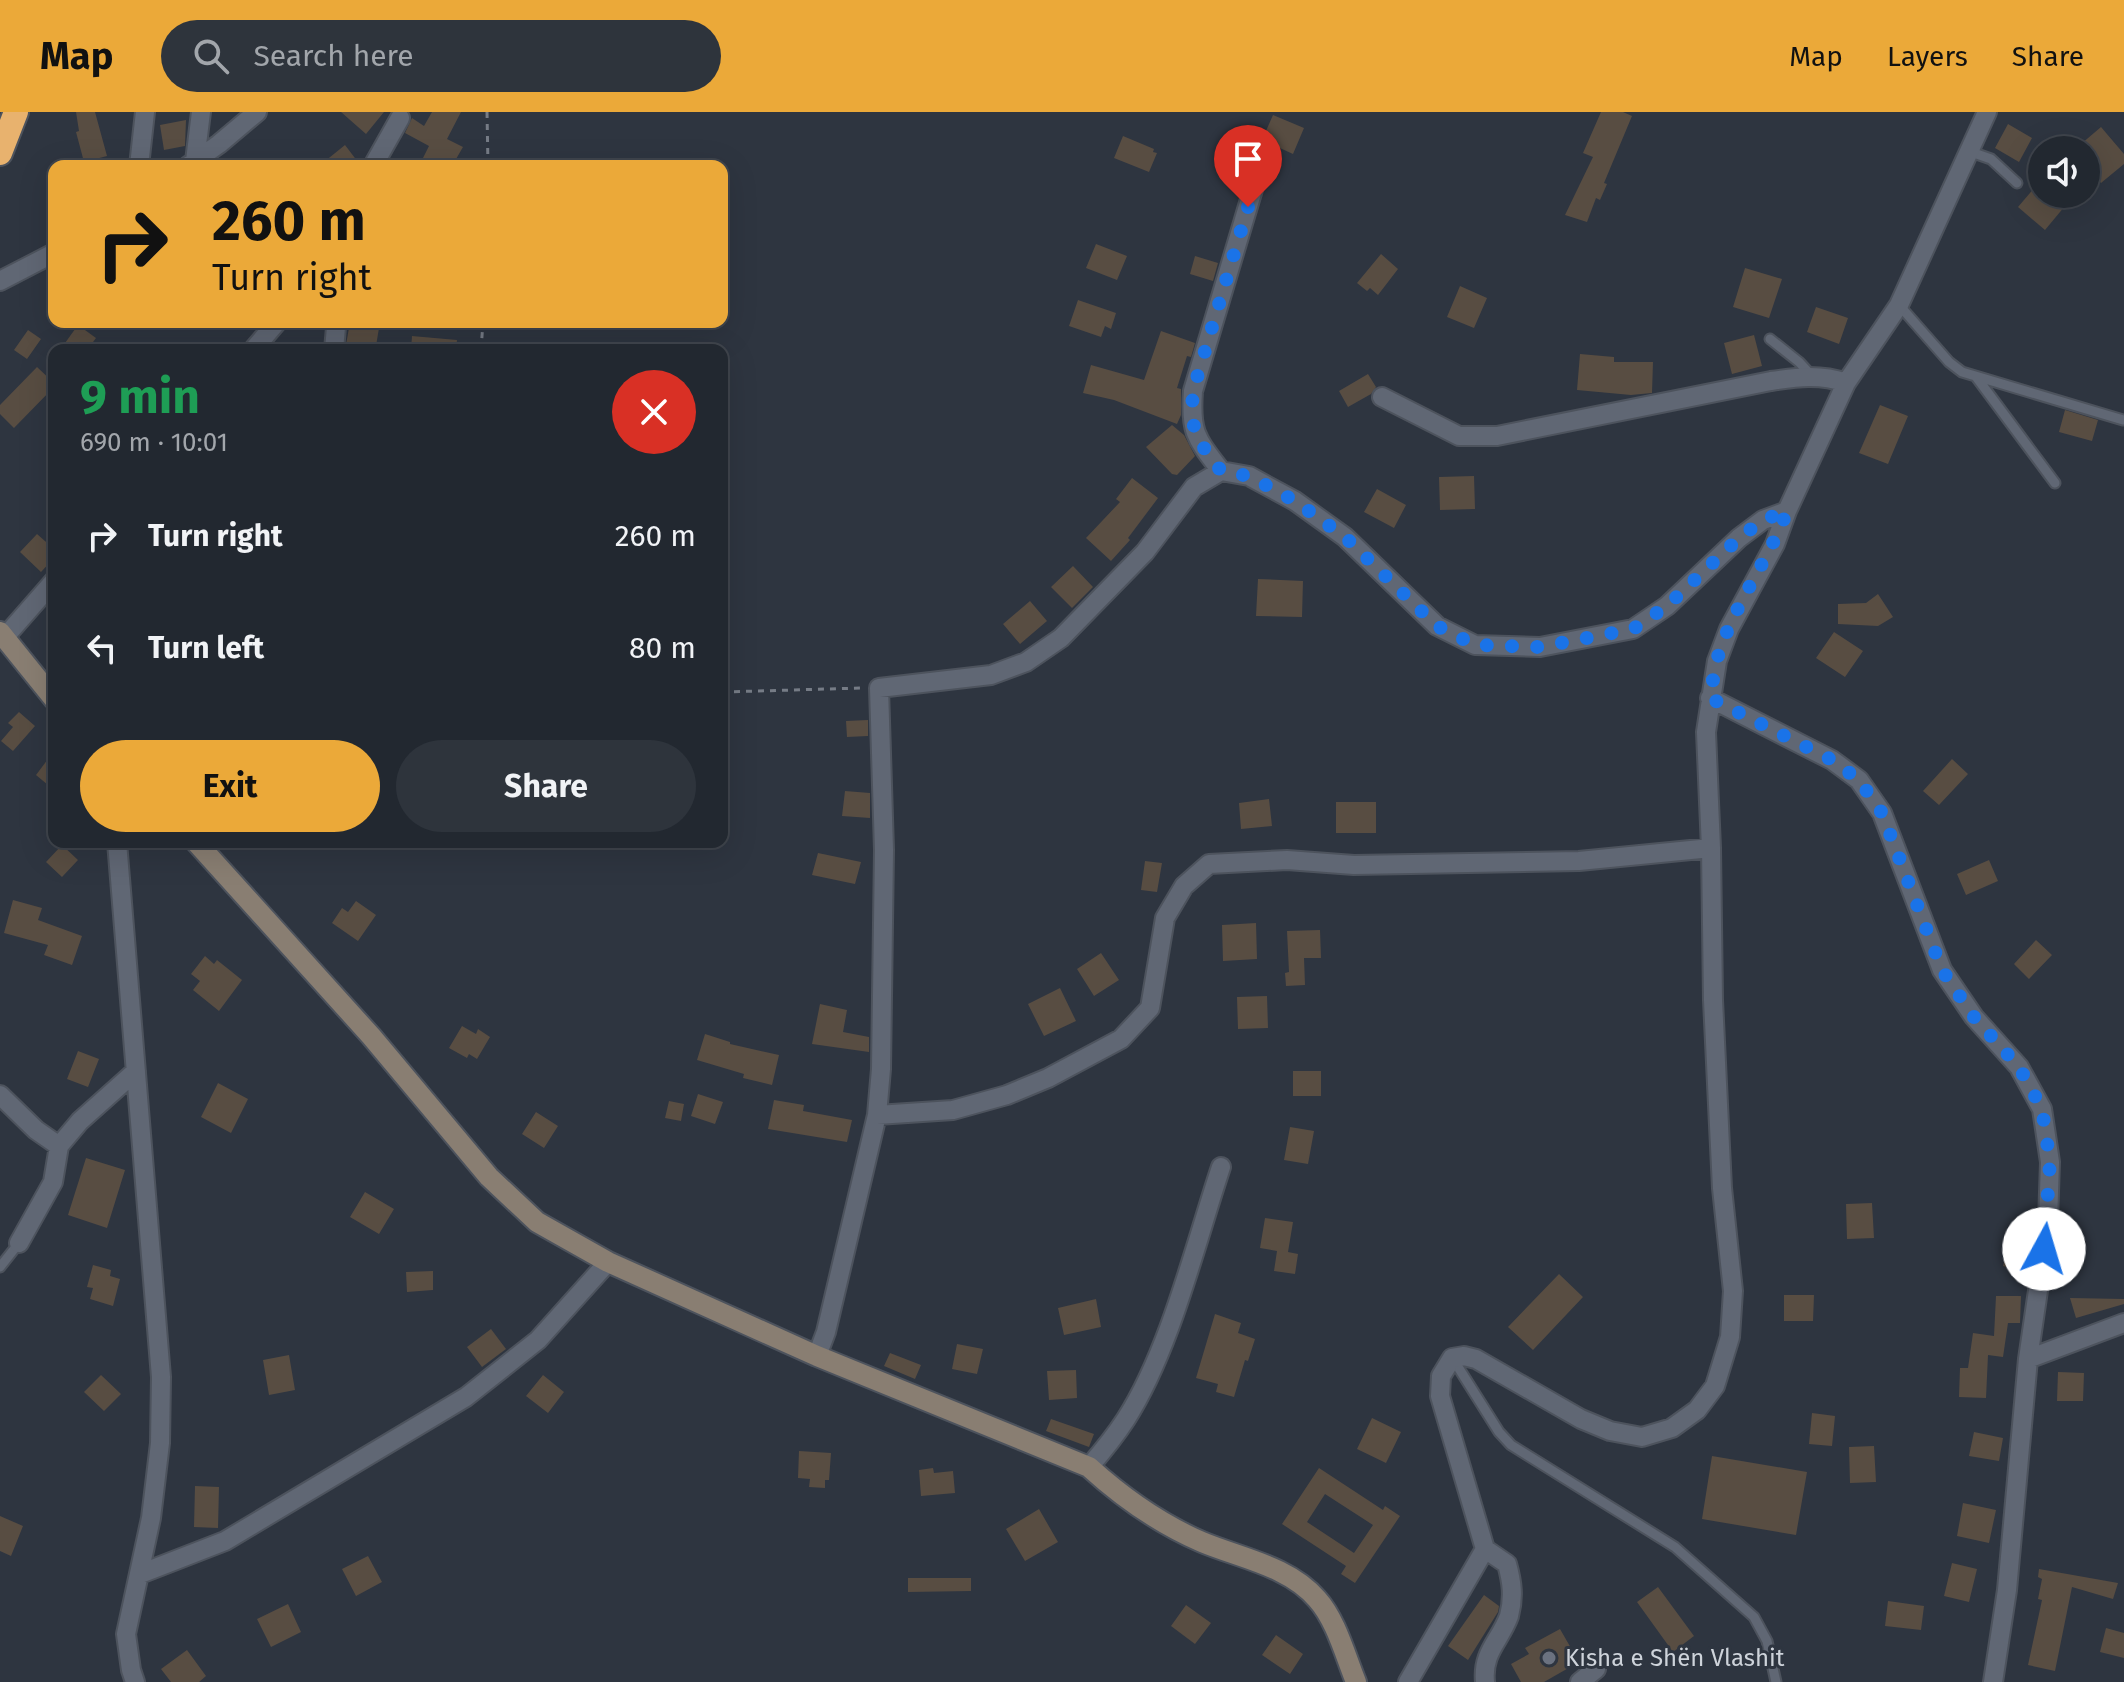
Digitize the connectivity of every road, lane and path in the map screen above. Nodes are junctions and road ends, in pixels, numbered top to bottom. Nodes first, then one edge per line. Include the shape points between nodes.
1 (16, 112) edge
2 (145, 112) edge
3 (201, 112) edge
4 (257, 112) edge
5 (487, 112) edge
6 (1987, 112) edge
7 (400, 118) dead end
8 (1971, 152) junction
9 (0, 153) edge
10 (140, 160) edge
11 (193, 160) edge
12 (197, 160) edge
13 (376, 160) edge
14 (488, 160) edge
15 (1257, 176) dead end
16 (2017, 183) dead end
17 (48, 256) edge
18 (0, 281) edge
19 (1899, 305) junction
20 (272, 328) edge
21 (1770, 339) dead end
22 (258, 344) edge
23 (1811, 375) junction
24 (1977, 378) junction
25 (1846, 383) junction
26 (1382, 397) dead end
27 (2123, 420) edge
28 (1221, 471) junction
29 (2055, 483) dead end
30 (1787, 511) junction
31 (48, 587) edge
32 (2, 635) edge
33 (879, 688) junction
34 (48, 692) edge
35 (728, 692) edge
36 (1710, 698) junction
37 (117, 848) edge
38 (201, 848) edge
39 (1711, 848) junction
40 (136, 1071) junction
41 (0, 1095) edge
42 (877, 1115) junction
43 (59, 1146) junction
44 (1221, 1167) dead end
45 (19, 1243) joint
46 (608, 1262) junction
47 (0, 1267) edge
48 (2124, 1323) edge
49 (817, 1356) junction
50 (1452, 1358) junction
51 (2028, 1359) junction
52 (1089, 1467) junction
53 (1485, 1549) junction
54 (140, 1574) junction
55 (1596, 1669) dead end
56 (135, 1682) edge
57 (1356, 1682) edge
58 (1408, 1682) edge
59 (1485, 1682) edge
60 (1580, 1682) edge
61 (1776, 1682) edge
62 (1993, 1682) edge

1 - 9 highway
2 - 10 street
3 - 11 street
4 - 12 street
5 - 14 path
6 - 8 street
7 - 13 street
8 - 16 lane via 1991,159
8 - 19 street
15 - 28 street via 1193,391 1191,419 1199,442
17 - 18 street
19 - 24 lane via 1949,362
19 - 25 street
20 - 22 street
21 - 23 lane
23 - 25 street
23 - 26 street via 1497,436 1459,436
24 - 27 lane
24 - 29 lane
25 - 30 street
28 - 30 street via 1249,476 1295,501 1345,537 1437,626 1475,645 1540,647 1633,629 1667,606 1739,538
28 - 33 street via 1194,487 1145,552 1061,638 1026,662 991,675
30 - 36 street via 1729,629
31 - 32 street
32 - 34 street
33 - 35 path
33 - 42 street via 884,850
36 - 39 street via 1706,732
36 - 51 street via 1832,760 1859,780 1882,813 1942,970 1974,1017 2019,1067 2042,1109 2050,1162 2048,1222
37 - 40 street
38 - 46 street via 489,1177 537,1222
39 - 42 street via 1579,861 1209,864 1184,886 1165,918 1150,1008 1121,1039 1007,1095 953,1110
39 - 50 street via 1722,1188 1733,1291 1730,1337 1715,1386 1697,1410 1672,1428 1642,1437 1581,1419 1476,1359
40 - 43 street
40 - 54 street via 161,1377 160,1443
41 - 43 street
42 - 49 street
43 - 45 street via 53,1182
44 - 52 street via 1168,1327 1139,1395
45 - 47 lane
46 - 49 street
46 - 54 street via 538,1340 466,1397 225,1541
48 - 51 street
49 - 52 street
50 - 53 street via 1441,1376 1440,1396
50 - 61 lane via 1511,1445 1675,1547 1754,1617 1767,1641
51 - 62 street via 2007,1590
52 - 57 street via 1124,1499 1199,1541 1303,1584 1325,1612
53 - 58 street
53 - 59 street via 1507,1564 1514,1587 1508,1617 1487,1654
54 - 56 street via 126,1634
55 - 60 street

